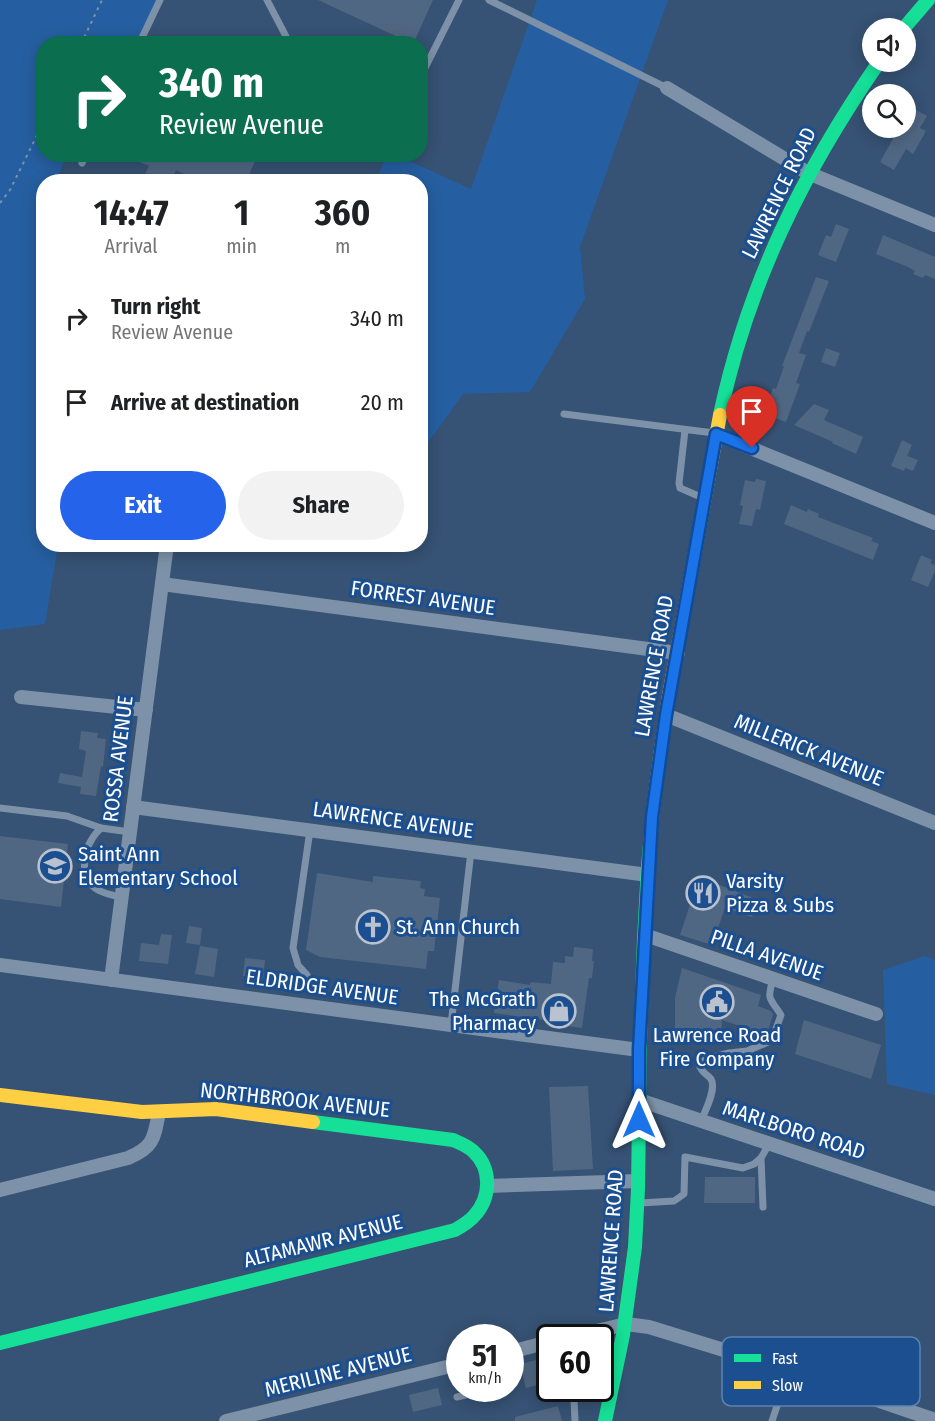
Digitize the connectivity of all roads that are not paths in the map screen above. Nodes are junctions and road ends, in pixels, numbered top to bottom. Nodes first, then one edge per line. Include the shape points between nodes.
1 (160, 0) edge
2 (267, 0) edge
3 (459, 0) edge
4 (489, 0) edge
5 (928, 0) edge
6 (913, 18) edge
7 (143, 36) edge
8 (286, 36) edge
9 (428, 62) edge
10 (872, 72) edge
11 (667, 88) joint
12 (808, 173) junction
13 (935, 225) edge
14 (564, 414) dead end
15 (685, 430) junction
16 (716, 434) junction
17 (705, 498) junction
18 (935, 523) edge
19 (166, 552) edge
20 (162, 584) junction
21 (678, 653) junction
22 (21, 697) dead end
23 (146, 710) junction
24 (666, 715) junction
25 (0, 807) edge
26 (133, 807) junction
27 (935, 823) edge
28 (101, 828) junction
29 (310, 830) junction
30 (130, 832) junction
31 (471, 852) junction
32 (648, 875) junction
33 (121, 898) junction
34 (645, 935) junction
35 (0, 965) edge
36 (307, 975) dead end
37 (773, 978) junction
38 (111, 980) junction
39 (876, 1014) dead end
40 (451, 1025) junction
41 (639, 1050) junction
42 (0, 1095) edge
43 (639, 1100) junction
44 (159, 1112) junction
45 (701, 1121) junction
46 (769, 1143) junction
47 (761, 1158) junction
48 (638, 1181) junction
49 (488, 1186) junction
50 (0, 1190) edge
51 (935, 1199) edge
52 (637, 1203) junction
53 (763, 1207) dead end
54 (626, 1324) junction
55 (614, 1327) edge
56 (0, 1343) edge
57 (722, 1349) edge
58 (614, 1357) edge
59 (620, 1358) junction
60 (446, 1367) edge
61 (574, 1402) edge
62 (777, 1406) edge
63 (894, 1406) edge
64 (935, 1420) edge
65 (226, 1421) edge
66 (575, 1421) edge
67 (605, 1421) edge
68 (772, 1421) edge

1 - 7 lane
2 - 8 lane
3 - 9 lane
4 - 11 lane
5 - 6 main road
10 - 12 main road, LAWRENCE ROAD
11 - 12 street
12 - 13 street
12 - 16 main road, LAWRENCE ROAD via 761,276 727,384
14 - 15 lane
15 - 16 lane
15 - 17 lane via 680,488
16 - 17 main road, LAWRENCE ROAD
16 - 18 street
17 - 21 main road, LAWRENCE ROAD
19 - 20 street, ROSSA AVENUE
20 - 21 street, FORREST AVENUE
20 - 23 street, ROSSA AVENUE
21 - 24 main road, LAWRENCE ROAD
22 - 23 street
23 - 26 street, ROSSA AVENUE
24 - 27 street, MILLERICK AVENUE
24 - 32 main road, LAWRENCE ROAD
25 - 28 lane via 67,816
26 - 29 street, LAWRENCE AVENUE
26 - 30 street, ROSSA AVENUE
28 - 30 lane
28 - 33 lane via 92,839 84,868 91,884
29 - 31 street, LAWRENCE AVENUE
29 - 36 lane via 293,948 298,965
30 - 33 street, ROSSA AVENUE
31 - 32 street, LAWRENCE AVENUE
31 - 40 lane
32 - 34 main road, LAWRENCE ROAD
33 - 38 street, ROSSA AVENUE
34 - 37 street, PILLA AVENUE
34 - 41 main road, LAWRENCE ROAD
35 - 38 street, ELDRIDGE AVENUE
37 - 39 street, PILLA AVENUE
37 - 45 lane via 769,994 781,1015 773,1037 753,1049 699,1064 713,1090
38 - 40 street, ELDRIDGE AVENUE
40 - 41 street, ELDRIDGE AVENUE
41 - 43 main road, LAWRENCE ROAD
42 - 44 main road, NORTHBROOK AVENUE
43 - 45 street, MARLBORO ROAD
43 - 48 main road, LAWRENCE ROAD
44 - 49 main road, NORTHBROOK AVENUE via 216,1109 453,1140 475,1153 483,1164
44 - 50 street via 150,1145 140,1153
45 - 46 street, MARLBORO ROAD
46 - 47 lane
46 - 51 street, MARLBORO ROAD
47 - 52 lane via 743,1168 685,1157 684,1194 674,1202
47 - 53 lane
48 - 49 street
48 - 52 main road, LAWRENCE ROAD
49 - 56 main road, ALTAMAWR AVENUE via 481,1209 472,1220 454,1230
52 - 54 main road, LAWRENCE ROAD
54 - 55 street
54 - 57 street
54 - 59 main road, LAWRENCE ROAD
58 - 59 lane
59 - 67 main road, LAWRENCE ROAD
60 - 65 street, MERILINE AVENUE
61 - 66 lane
62 - 68 lane
63 - 64 street

